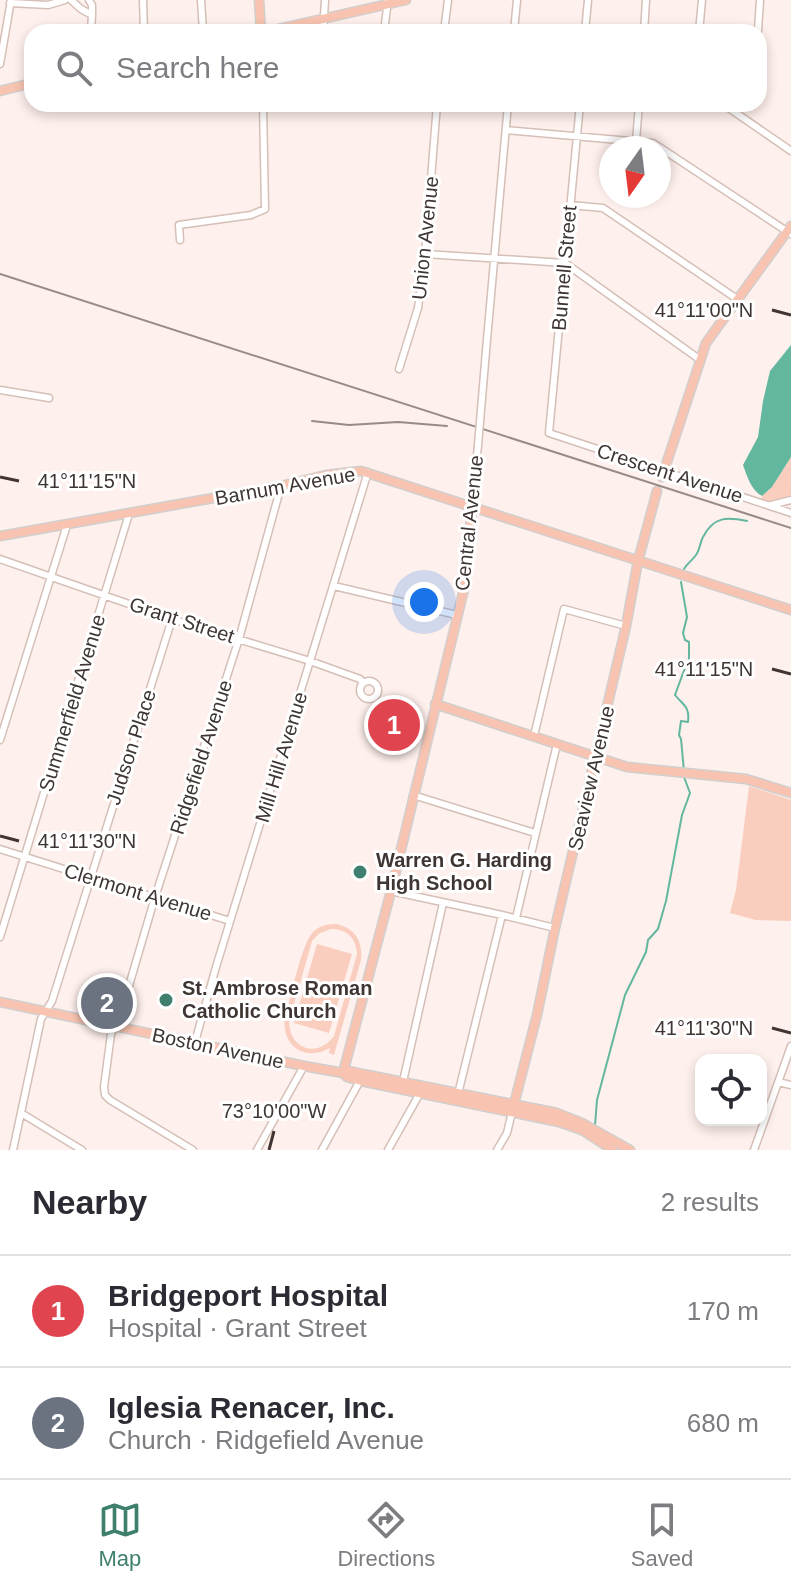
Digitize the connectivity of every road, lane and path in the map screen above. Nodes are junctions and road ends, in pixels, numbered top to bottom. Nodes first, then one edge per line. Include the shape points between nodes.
1 (68, 0) edge
2 (89, 0) edge
3 (143, 0) edge
4 (201, 0) edge
5 (259, 0) edge
6 (325, 0) edge
7 (406, 0) edge
8 (448, 0) edge
9 (517, 0) edge
10 (588, 0) edge
11 (646, 0) edge
12 (702, 0) edge
13 (760, 0) edge
14 (11, 1) edge
15 (388, 2) edge
16 (92, 15) junction
17 (324, 18) junction
18 (91, 24) edge
19 (144, 24) edge
20 (202, 24) edge
21 (262, 24) edge
22 (298, 24) edge
23 (324, 24) edge
24 (385, 24) edge
25 (445, 24) edge
26 (515, 24) edge
27 (586, 24) edge
28 (644, 24) edge
29 (700, 24) edge
30 (758, 24) edge
31 (0, 64) edge
32 (24, 85) edge
33 (0, 91) edge
34 (263, 112) edge
35 (436, 112) edge
36 (507, 112) edge
37 (580, 112) edge
38 (638, 112) edge
39 (735, 112) edge
40 (506, 130) junction
41 (578, 136) junction
42 (636, 136) edge
43 (599, 138) edge
44 (791, 151) edge
45 (671, 154) edge
46 (570, 205) junction
47 (790, 230) edge
48 (180, 240) dead end
49 (425, 254) junction
50 (495, 258) junction
51 (565, 263) junction
52 (737, 299) junction
53 (699, 359) junction
54 (399, 369) dead end
55 (0, 393) edge
56 (49, 398) dead end
57 (549, 433) joint
58 (368, 472) junction
59 (664, 474) junction
60 (281, 486) junction
61 (657, 491) dead end
62 (791, 500) edge
63 (769, 506) junction
64 (472, 508) junction
65 (791, 513) edge
66 (129, 514) junction
67 (67, 525) junction
68 (0, 536) edge
69 (0, 559) edge
70 (638, 561) junction
71 (51, 576) junction
72 (334, 586) junction
73 (105, 594) junction
74 (791, 610) edge
75 (457, 615) junction
76 (172, 619) junction
77 (626, 626) junction
78 (239, 639) junction
79 (310, 661) junction
80 (363, 683) dead end
81 (435, 704) junction
82 (534, 736) junction
83 (0, 740) edge
84 (557, 744) junction
85 (596, 756) junction
86 (791, 793) edge
87 (413, 795) junction
88 (535, 833) junction
89 (0, 849) edge
90 (24, 857) junction
91 (90, 878) junction
92 (391, 891) junction
93 (155, 897) junction
94 (443, 903) junction
95 (4, 910) edge
96 (502, 915) junction
97 (516, 918) junction
98 (230, 921) junction
99 (555, 928) junction
100 (0, 937) edge
101 (0, 1002) edge
102 (45, 1011) junction
103 (114, 1026) junction
104 (195, 1042) junction
105 (791, 1046) edge
106 (304, 1066) junction
107 (343, 1073) junction
108 (362, 1077) junction
109 (778, 1082) junction
110 (402, 1085) junction
111 (791, 1085) edge
112 (421, 1089) junction
113 (457, 1097) junction
114 (513, 1108) junction
115 (21, 1113) junction
116 (597, 1135) junction
117 (13, 1150) edge
118 (82, 1150) edge
119 (193, 1150) edge
120 (257, 1150) edge
121 (322, 1150) edge
122 (388, 1150) edge
123 (497, 1150) edge
124 (613, 1150) edge
125 (630, 1150) edge
126 (754, 1150) edge

1 - 14 street via 48,5
1 - 16 street
2 - 16 street
3 - 19 street
4 - 20 street
5 - 21 main road
6 - 17 street
7 - 15 main road
8 - 25 street
9 - 26 street
10 - 27 street
11 - 28 street
12 - 29 street
13 - 30 street
14 - 31 street
15 - 17 main road
15 - 24 street
16 - 18 street
17 - 22 main road
17 - 23 street
32 - 33 main road
34 - 48 street via 265,209 179,225
35 - 49 street, Union Avenue
36 - 40 street, Central Avenue
37 - 41 street, Bunnell Street
38 - 42 street
39 - 44 street
40 - 41 street
40 - 50 street, Central Avenue
41 - 43 street
41 - 46 street, Bunnell Street
45 - 47 street
46 - 51 street, Bunnell Street
46 - 52 street via 603,208
47 - 52 main road
49 - 50 street
49 - 54 street, Union Avenue via 418,308
50 - 51 street
50 - 64 street, Central Avenue, bridge
51 - 53 street
51 - 57 street, Bunnell Street
52 - 53 main road
53 - 59 main road
55 - 56 street
57 - 59 street, Crescent Avenue
58 - 60 main road, Barnum Avenue
58 - 64 main road, Barnum Avenue
58 - 72 street, Mill Hill Avenue
59 - 63 street, Crescent Avenue
60 - 66 main road, Barnum Avenue
60 - 78 street, Ridgefield Avenue
61 - 70 main road, Seaview Avenue
62 - 63 street
63 - 65 street, Crescent Avenue
64 - 70 main road, Barnum Avenue
64 - 75 main road, Central Avenue
66 - 67 main road, Barnum Avenue
66 - 73 street, Summerfield Avenue
67 - 68 main road, Barnum Avenue
67 - 71 street
69 - 71 street, Grant Street
70 - 74 main road, Barnum Avenue
70 - 77 main road, Seaview Avenue
71 - 73 street, Grant Street
71 - 83 street
72 - 75 street
72 - 79 street, Mill Hill Avenue
73 - 76 street, Grant Street
73 - 90 street, Summerfield Avenue
75 - 81 main road, Central Avenue
76 - 78 street, Grant Street
76 - 91 street, Judson Place
77 - 82 street via 564,609
77 - 85 main road, Seaview Avenue
78 - 79 street, Grant Street
78 - 93 street, Ridgefield Avenue
79 - 80 street, Grant Street
79 - 98 street, Mill Hill Avenue
81 - 82 main road
81 - 87 main road, Central Avenue
82 - 84 main road
84 - 85 main road
84 - 88 street
85 - 86 main road via 627,767 746,779
85 - 99 main road, Seaview Avenue
87 - 88 street
87 - 92 main road, Central Avenue
88 - 97 street
89 - 90 street, Clermont Avenue
90 - 91 street, Clermont Avenue
90 - 95 street, Summerfield Avenue
91 - 93 street, Clermont Avenue
91 - 102 street, Judson Place
92 - 94 street
92 - 107 main road, Central Avenue
93 - 98 street, Clermont Avenue
93 - 103 street, Ridgefield Avenue
94 - 96 street
94 - 110 street
95 - 100 street, Summerfield Avenue
96 - 97 street
96 - 113 street
97 - 99 street
98 - 104 street, Mill Hill Avenue
99 - 114 main road, Seaview Avenue
101 - 102 main road, Boston Avenue
102 - 103 main road, Boston Avenue
102 - 115 street, Judson Place
103 - 104 main road, Boston Avenue
103 - 119 street, Ridgefield Avenue via 105,1095
104 - 106 main road, Boston Avenue
105 - 109 street
106 - 107 main road, Boston Avenue
106 - 120 street
107 - 108 main road, Boston Avenue
108 - 110 main road, Boston Avenue
108 - 121 street
109 - 111 street
109 - 126 street
110 - 112 main road, Boston Avenue
112 - 113 main road, Boston Avenue
112 - 122 street
113 - 114 main road, Boston Avenue
114 - 116 main road, Boston Avenue via 557,1113
114 - 123 street
115 - 117 street, Judson Place
115 - 118 street
116 - 124 main road, Boston Avenue
116 - 125 main road, Boston Avenue

